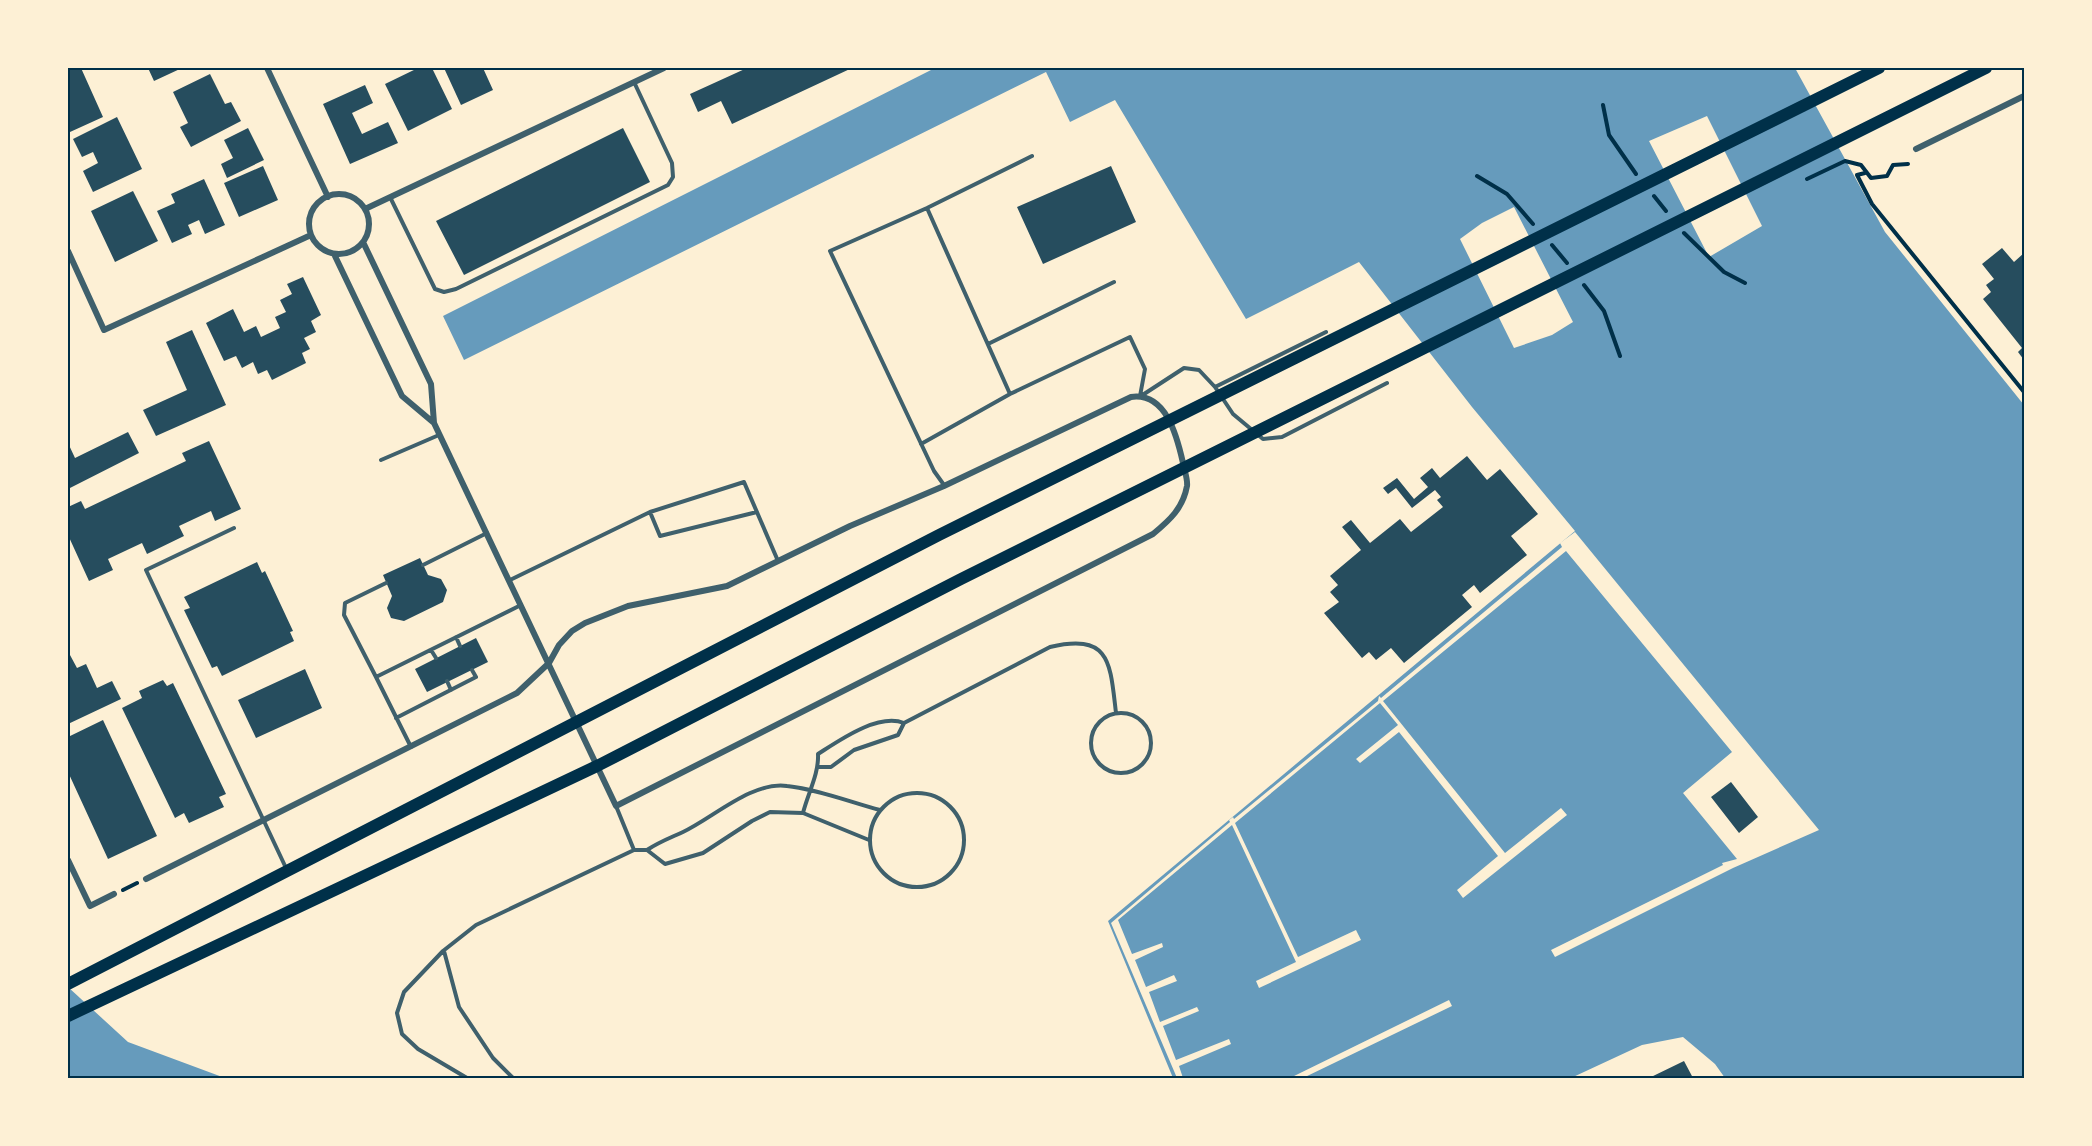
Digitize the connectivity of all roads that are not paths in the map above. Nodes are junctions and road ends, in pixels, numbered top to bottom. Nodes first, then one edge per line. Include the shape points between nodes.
1 (267, 68) edge
2 (664, 68) edge
3 (1879, 68) edge
4 (1986, 68) edge
5 (634, 82) junction
6 (2025, 96) edge
7 (1916, 150) dead end
8 (1032, 156) dead end
9 (328, 197) junction
10 (390, 197) junction
11 (365, 208) junction
12 (927, 208) junction
13 (311, 235) junction
14 (363, 242) junction
15 (68, 251) edge
16 (334, 254) junction
17 (1114, 282) dead end
18 (1326, 332) dead end
19 (988, 344) junction
20 (1388, 383) dead end
21 (1215, 387) junction
22 (1010, 394) junction
23 (1140, 396) junction
24 (434, 423) junction
25 (440, 434) junction
26 (921, 444) junction
27 (381, 460) dead end
28 (944, 486) junction
29 (650, 512) junction
30 (757, 512) junction
31 (234, 528) dead end
32 (488, 533) junction
33 (778, 562) junction
34 (423, 565) dead end
35 (510, 580) junction
36 (386, 583) dead end
37 (522, 604) junction
38 (456, 637) junction
39 (460, 646) dead end
40 (431, 650) junction
41 (436, 658) dead end
42 (549, 663) junction
43 (472, 670) dead end
44 (376, 677) junction
45 (447, 681) dead end
46 (451, 690) junction
47 (1116, 713) junction
48 (396, 718) junction
49 (579, 723) junction
50 (904, 723) junction
51 (411, 747) junction
52 (599, 765) junction
53 (819, 767) junction
54 (808, 791) junction
55 (616, 806) junction
56 (880, 810) junction
57 (803, 813) junction
58 (262, 821) junction
59 (869, 840) junction
60 (634, 850) junction
61 (647, 850) junction
62 (68, 860) edge
63 (287, 871) junction
64 (146, 879) road end
65 (114, 894) road end
66 (443, 951) junction
67 (71, 982) edge
68 (68, 1016) edge
69 (467, 1078) edge
70 (513, 1078) edge

1 - 9 street
2 - 5 street
3 - 49 main road via 939,535
4 - 52 main road via 961,579
5 - 10 street
5 - 10 lane via 672,163 674,177 668,185 456,289 435,289
6 - 7 street
8 - 12 lane
9 - 11 street via 352,197
9 - 13 street via 310,217
10 - 11 street
11 - 14 street via 369,226
12 - 19 lane
12 - 26 lane via 830,251
13 - 15 street via 104,330
13 - 16 street via 320,248
14 - 16 street via 351,252
14 - 24 street via 431,384
16 - 24 street via 402,396
17 - 19 lane
18 - 21 lane
19 - 22 lane
20 - 21 lane via 1282,436 1263,439 1233,414
21 - 23 lane via 1199,370 1184,368
22 - 23 lane via 1130,337 1145,369
22 - 26 lane
23 - 28 street
23 - 55 street via 1149,398 1165,412 1179,444 1187,484 1177,514 1153,534
24 - 25 street
25 - 27 lane
25 - 32 street
26 - 28 lane
28 - 33 street
29 - 30 lane via 660,536
29 - 30 lane via 744,482
29 - 35 lane
30 - 33 lane
31 - 58 lane via 146,570
32 - 34 lane
32 - 35 street
33 - 42 street via 727,586 628,606 585,623 559,645
35 - 37 street
36 - 44 lane via 345,603 344,615
37 - 38 lane
37 - 42 street
38 - 39 lane
38 - 40 lane
40 - 41 lane
40 - 44 lane
42 - 49 street
42 - 51 street via 517,693
43 - 46 lane via 476,677
44 - 48 lane
45 - 46 lane
46 - 48 lane
47 - 47 lane via 1099,722 1091,749 1100,766 1128,773 1145,762 1152,742 1136,717
47 - 50 lane via 1106,657 1094,646 1076,641 1050,647
48 - 51 lane
49 - 52 street
49 - 63 main road
50 - 53 lane via 898,735 854,750 831,767
50 - 53 lane via 895,720 874,725 839,741 818,754
51 - 58 street
52 - 55 street
52 - 68 main road
53 - 54 lane
54 - 56 lane
54 - 57 lane
54 - 61 lane via 785,785 757,791 731,801
55 - 60 lane
56 - 59 lane
56 - 59 lane via 906,794 937,797 950,805 959,818 964,848 949,875 936,884 905,886 879,869
57 - 59 lane
57 - 61 lane via 770,812 703,853 665,864
58 - 63 lane
58 - 64 street
60 - 61 lane
60 - 66 lane via 476,925
62 - 65 street via 90,906
63 - 67 main road
66 - 69 lane via 404,992 397,1013 402,1034 418,1049
66 - 70 lane via 459,1007 493,1058

